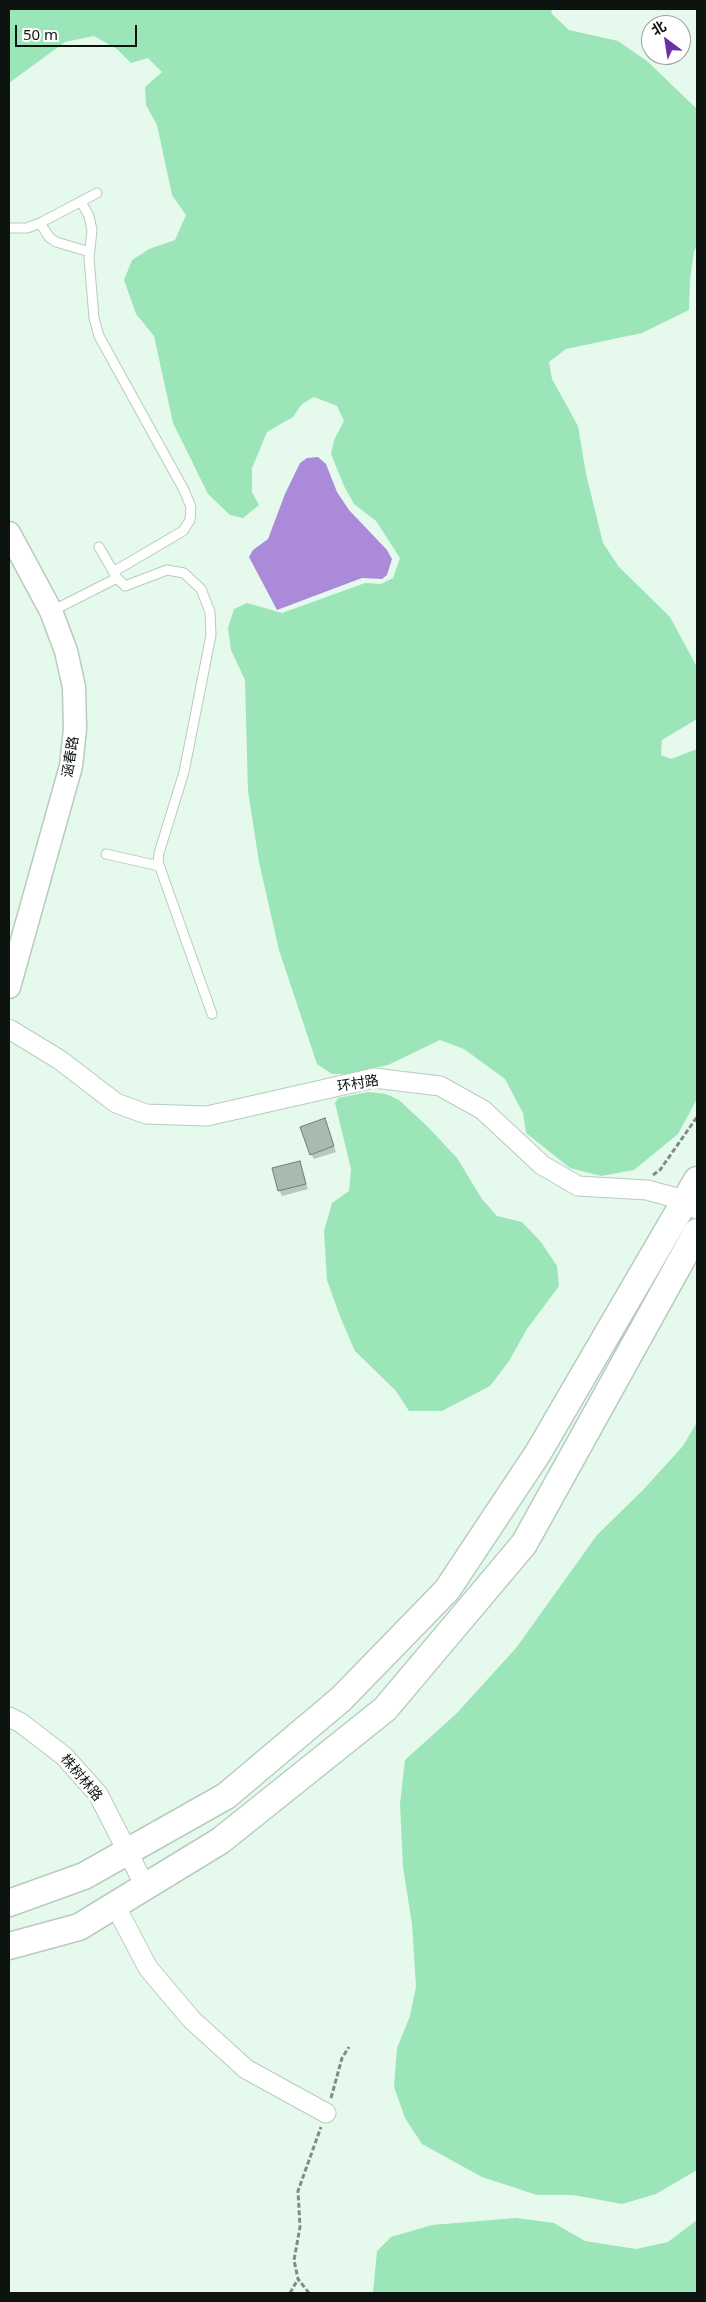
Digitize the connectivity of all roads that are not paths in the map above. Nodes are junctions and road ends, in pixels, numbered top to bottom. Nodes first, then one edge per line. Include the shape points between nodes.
1 (96, 193) dead end
2 (81, 202) junction
3 (40, 223) junction
4 (9, 228) edge
5 (90, 252) junction
6 (9, 532) edge
7 (98, 547) dead end
8 (115, 575) junction
9 (51, 611) junction
10 (106, 854) dead end
11 (159, 866) junction
12 (9, 987) edge
13 (212, 1014) dead end
14 (9, 1029) edge
15 (693, 1197) edge
16 (697, 1232) edge
17 (9, 1717) edge
18 (126, 1852) junction
19 (145, 1886) junction
20 (9, 1903) edge
21 (114, 1905) junction
22 (9, 1946) edge
23 (326, 2113) road end

1 - 2 lane
2 - 3 lane
2 - 5 lane via 92,230
3 - 4 lane via 27,228
3 - 5 lane via 56,242
5 - 8 lane via 94,318 99,336 191,507 190,520 182,531
6 - 9 street, 涵春路
7 - 8 lane
8 - 9 lane
8 - 11 lane via 124,586 128,586 167,570 184,573 201,589 210,612 211,635 184,772 159,853
9 - 12 street, 涵春路 via 66,651 74,686 75,729 71,766
10 - 11 lane
11 - 13 lane
14 - 15 street, 环村路 via 60,1060 116,1103 146,1114 207,1116 374,1078 440,1086 483,1110 542,1166 578,1186 648,1190
15 - 18 main road via 538,1453 447,1590 341,1698 226,1796
16 - 19 main road via 524,1544 384,1709 220,1840
17 - 18 street, 株树林路 via 64,1756 98,1794
18 - 19 street, 株树林路
18 - 20 main road via 84,1876
19 - 21 main road
21 - 22 main road via 79,1927
21 - 23 street via 148,1968 192,2020 246,2069

